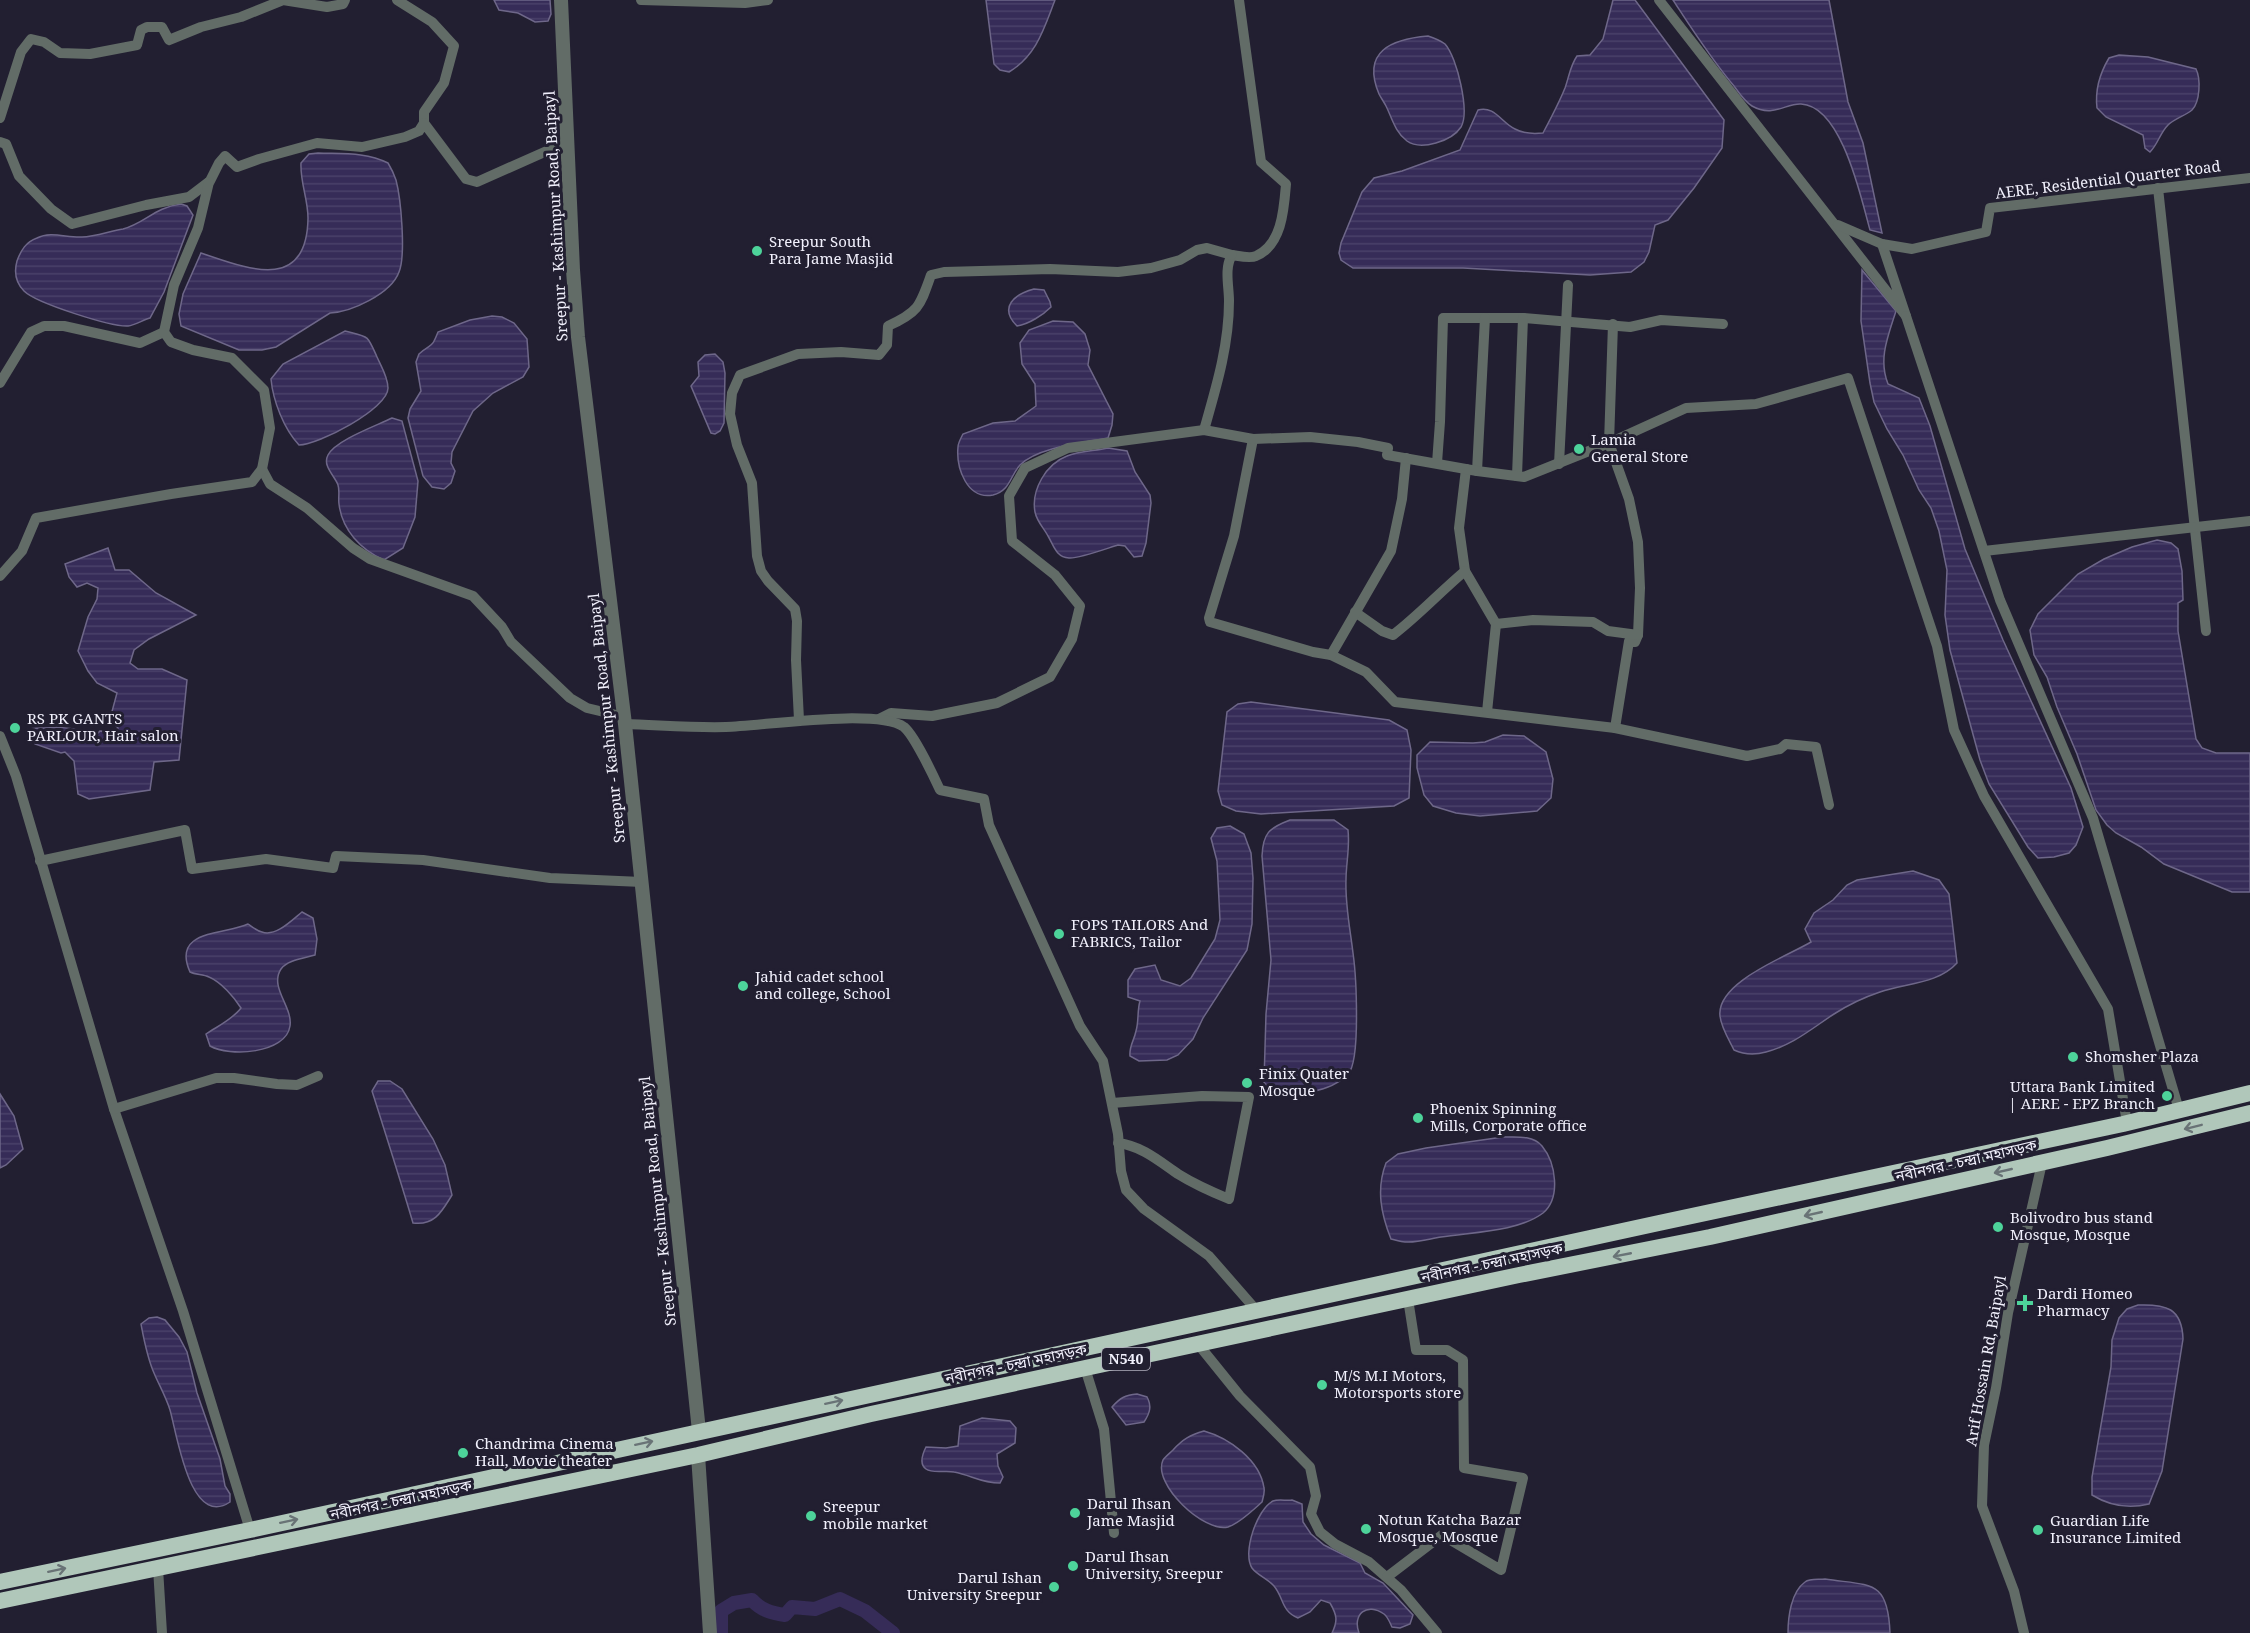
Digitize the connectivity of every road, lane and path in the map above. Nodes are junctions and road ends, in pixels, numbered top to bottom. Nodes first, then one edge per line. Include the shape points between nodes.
1 (345, 0) edge
2 (397, 0) edge
3 (561, 0) edge
4 (640, 0) edge
5 (768, 0) edge
6 (1239, 0) edge
7 (1659, 0) edge
8 (0, 118) edge
9 (424, 123) junction
10 (0, 142) edge
11 (567, 142) junction
12 (2250, 178) edge
13 (210, 181) junction
14 (2158, 189) junction
15 (1834, 224) junction
16 (1882, 244) junction
17 (1232, 255) junction
18 (1568, 285) dead end
19 (1906, 316) junction
20 (1485, 318) junction
21 (1523, 318) junction
22 (1566, 320) junction
23 (1613, 324) junction
24 (1723, 324) dead end
25 (164, 332) junction
26 (0, 383) edge
27 (1204, 430) junction
28 (1253, 439) junction
29 (1609, 443) junction
30 (1406, 458) junction
31 (1437, 463) junction
32 (1559, 464) junction
33 (262, 469) junction
34 (1466, 469) junction
35 (1477, 471) junction
36 (1517, 476) junction
37 (2250, 521) edge
38 (2196, 526) junction
39 (1984, 551) junction
40 (1465, 571) junction
41 (0, 576) edge
42 (1355, 612) junction
43 (1496, 624) junction
44 (2206, 631) dead end
45 (1638, 635) junction
46 (1330, 655) junction
47 (1487, 712) junction
48 (879, 719) junction
49 (799, 720) junction
50 (625, 721) junction
51 (1615, 728) junction
52 (0, 736) edge
53 (1829, 805) dead end
54 (40, 861) junction
55 (642, 882) junction
56 (318, 1076) dead end
57 (2250, 1093) edge
58 (1112, 1103) junction
59 (114, 1109) junction
60 (2180, 1110) junction
61 (2250, 1113) edge
62 (2127, 1123) junction
63 (1118, 1143) junction
64 (2042, 1163) junction
65 (1408, 1299) junction
66 (1257, 1311) junction
67 (1198, 1344) junction
68 (1085, 1368) junction
69 (699, 1431) junction
70 (698, 1455) junction
71 (250, 1530) junction
72 (1114, 1533) dead end
73 (158, 1568) junction
74 (1387, 1577) junction
75 (0, 1582) edge
76 (0, 1601) edge
77 (162, 1633) edge
78 (710, 1633) edge
79 (1437, 1633) edge
80 (2024, 1633) edge

1 - 8 street via 343,4 327,7 283,0 169,40 162,27 147,27 141,30 136,45 90,54 60,53 31,39 21,52
2 - 9 street via 432,22 454,46 444,83 424,112
3 - 11 street, Sreepur - Kashimpur Road, Baipayl
4 - 5 street
6 - 17 street via 1261,162 1286,184 1284,209 1273,245 1254,257
7 - 15 street, AERE, Residential Quarter Road
9 - 11 street via 466,179 477,182
9 - 13 street via 419,131 405,138 362,147 317,143 237,167 225,156
10 - 13 street via 6,144 20,176 51,209 72,224 189,197
11 - 50 street, Sreepur - Kashimpur Road, Baipayl via 578,338
12 - 14 street, AERE, Residential Quarter Road
13 - 25 street via 198,228 174,285
14 - 16 street, AERE, Residential Quarter Road via 1990,208 1986,232 1912,249
14 - 38 street
15 - 16 street, AERE, Residential Quarter Road
15 - 19 street, AERE, Residential Quarter Road
16 - 19 street
17 - 27 street via 1228,262 1225,349
17 - 49 street via 1208,248 1151,268 1118,272 1039,270 931,275 920,305 907,318 888,326 887,345 879,355 841,351 798,354 740,375 732,393 730,414 752,483 761,571 795,609
18 - 22 street
19 - 39 street
20 - 21 street
20 - 31 street via 1443,318
20 - 35 street
21 - 22 street
21 - 36 street
22 - 23 street
22 - 32 street
23 - 24 street via 1630,327 1660,320
23 - 29 street
25 - 26 street via 140,343 64,326 44,326 31,332
25 - 33 street via 171,342 232,358 264,390 270,428
27 - 28 street
27 - 48 street via 1068,448 1024,468 1009,496 1012,541 1055,575 1080,606 1072,639 1050,677 997,703 932,716 891,713
28 - 30 street via 1310,437 1358,442 1388,448 1387,455
28 - 46 street via 1234,537 1210,622
29 - 32 street
29 - 45 street via 1629,499 1638,542
29 - 62 street via 1686,408 1756,404 1848,378 1937,646 1954,730 1984,796 2108,1009
30 - 31 street
30 - 42 street via 1391,551
31 - 34 street
32 - 36 street
33 - 41 street via 252,482 36,518 22,551
33 - 50 street via 270,484 370,559 473,596 512,642 570,698
34 - 35 street
34 - 40 street via 1460,528
35 - 36 street
37 - 38 street
38 - 39 street
38 - 44 street
39 - 60 street via 2000,600 2093,818
40 - 42 street via 1394,635
40 - 43 street
42 - 46 street
43 - 45 street via 1533,620 1593,622 1608,632
43 - 47 street
45 - 51 street via 1635,642 1629,641
46 - 47 street via 1366,672 1395,702
47 - 51 street
48 - 49 street
48 - 58 street via 904,727 940,790 984,799 988,825 1055,973 1080,1026 1103,1061
49 - 50 street via 727,727
50 - 55 street, Sreepur - Kashimpur Road, Baipayl
51 - 53 street via 1747,756 1780,749 1786,744 1816,747
52 - 54 street via 16,776
54 - 55 street via 185,830 192,869 266,859 333,868 336,856 423,860 550,878
54 - 59 street
55 - 69 street, Sreepur - Kashimpur Road, Baipayl
56 - 59 street via 297,1085 216,1078
57 - 60 highway, নবীনগর - চন্দ্রা মহাসড়ক / N540
58 - 63 street
58 - 63 street via 1202,1096 1249,1097 1229,1199 1194,1183 1154,1156
59 - 71 street via 183,1311
60 - 62 highway, নবীনগর - চন্দ্রা মহাসড়ক / N540
61 -> 64 highway, নবীনগর - চন্দ্রা মহাসড়ক / N540
62 - 66 highway, নবীনগর - চন্দ্রা মহাসড়ক / N540
63 - 66 street via 1126,1190 1144,1209 1209,1256
64 -> 65 highway, নবীনগর - চন্দ্রা মহাসড়ক / N540
64 - 80 street, Arif Hossain Rd, Baipayl via 2008,1313 1984,1445 1982,1506 2014,1591
65 - 67 highway, নবীনগর - চন্দ্রা মহাসড়ক / N540
65 - 74 street via 1416,1350 1447,1350 1463,1360 1464,1468 1523,1478 1501,1570 1442,1535
69 -> 66 highway, নবীনগর - চন্দ্রা মহাসড়ক / N540
67 - 68 highway, নবীনগর - চন্দ্রা মহাসড়ক / N540
67 - 74 street via 1240,1396 1310,1467 1316,1496 1311,1514 1320,1532
68 - 70 highway, নবীনগর - চন্দ্রা মহাসড়ক / N540
68 - 72 street via 1104,1429
71 -> 69 highway, নবীনগর - চন্দ্রা মহাসড়ক / N540
70 - 73 highway, নবীনগর - চন্দ্রা মহাসড়ক / N540
70 - 78 street
75 -> 71 highway, নবীনগর - চন্দ্রা মহাসড়ক / N540
73 - 76 highway, নবীনগর - চন্দ্রা মহাসড়ক / N540
73 - 77 street
74 - 79 street

